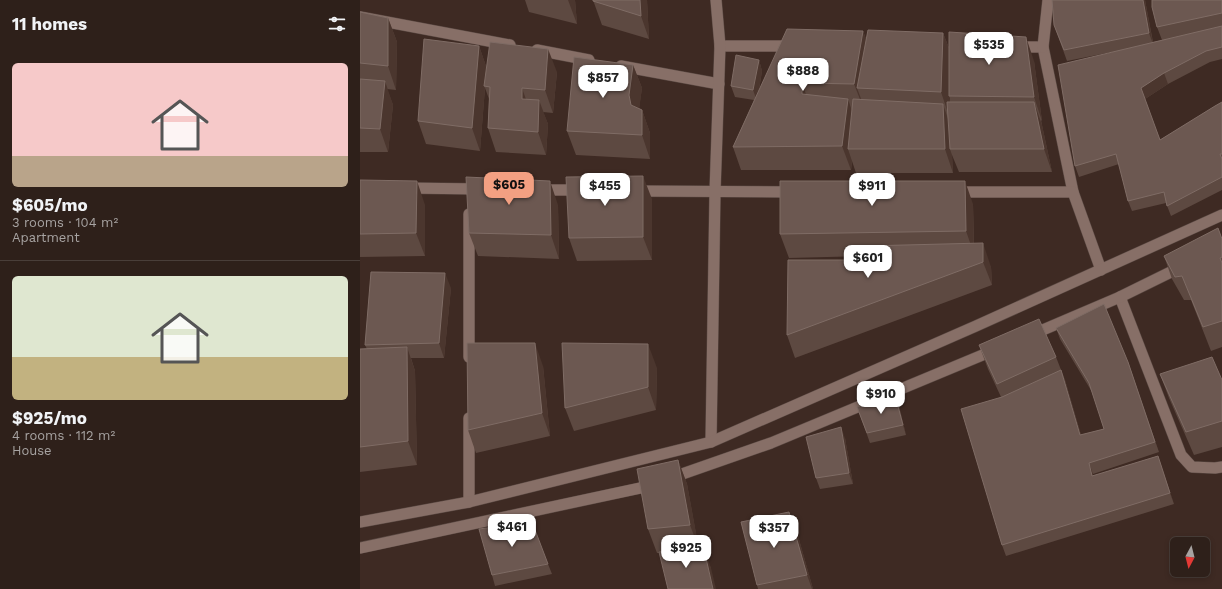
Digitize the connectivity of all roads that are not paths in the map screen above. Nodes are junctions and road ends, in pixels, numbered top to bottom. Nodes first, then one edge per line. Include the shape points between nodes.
1 (716, 0) edge
2 (1048, 0) edge
3 (360, 17) edge
4 (720, 46) junction
5 (806, 46) edge
6 (1004, 47) edge
7 (1043, 47) junction
8 (719, 84) junction
9 (391, 188) edge
10 (493, 189) edge
11 (524, 190) edge
12 (588, 191) edge
13 (620, 191) edge
14 (715, 192) junction
15 (803, 192) edge
16 (946, 192) edge
17 (1073, 192) junction
18 (469, 197) junction
19 (1222, 215) edge
20 (1195, 261) edge
21 (1101, 270) junction
22 (1120, 297) junction
23 (1024, 338) edge
24 (1009, 344) edge
25 (469, 369) edge
26 (469, 408) edge
27 (711, 442) junction
28 (1222, 467) edge
29 (469, 502) junction
30 (360, 522) edge
31 (360, 548) edge

1 - 4 street
2 - 7 street
3 - 8 street
4 - 5 street
4 - 8 street
6 - 7 street
7 - 17 street
8 - 14 street
9 - 18 street
10 - 18 street
11 - 12 street
13 - 14 street
14 - 15 street
14 - 27 street
16 - 17 street
17 - 21 street
18 - 25 street
19 - 21 street
20 - 22 street
21 - 27 street
22 - 23 street
22 - 28 street via 1181,455 1192,467
24 - 31 street via 771,443 645,487
26 - 29 street
27 - 29 street
29 - 30 street

